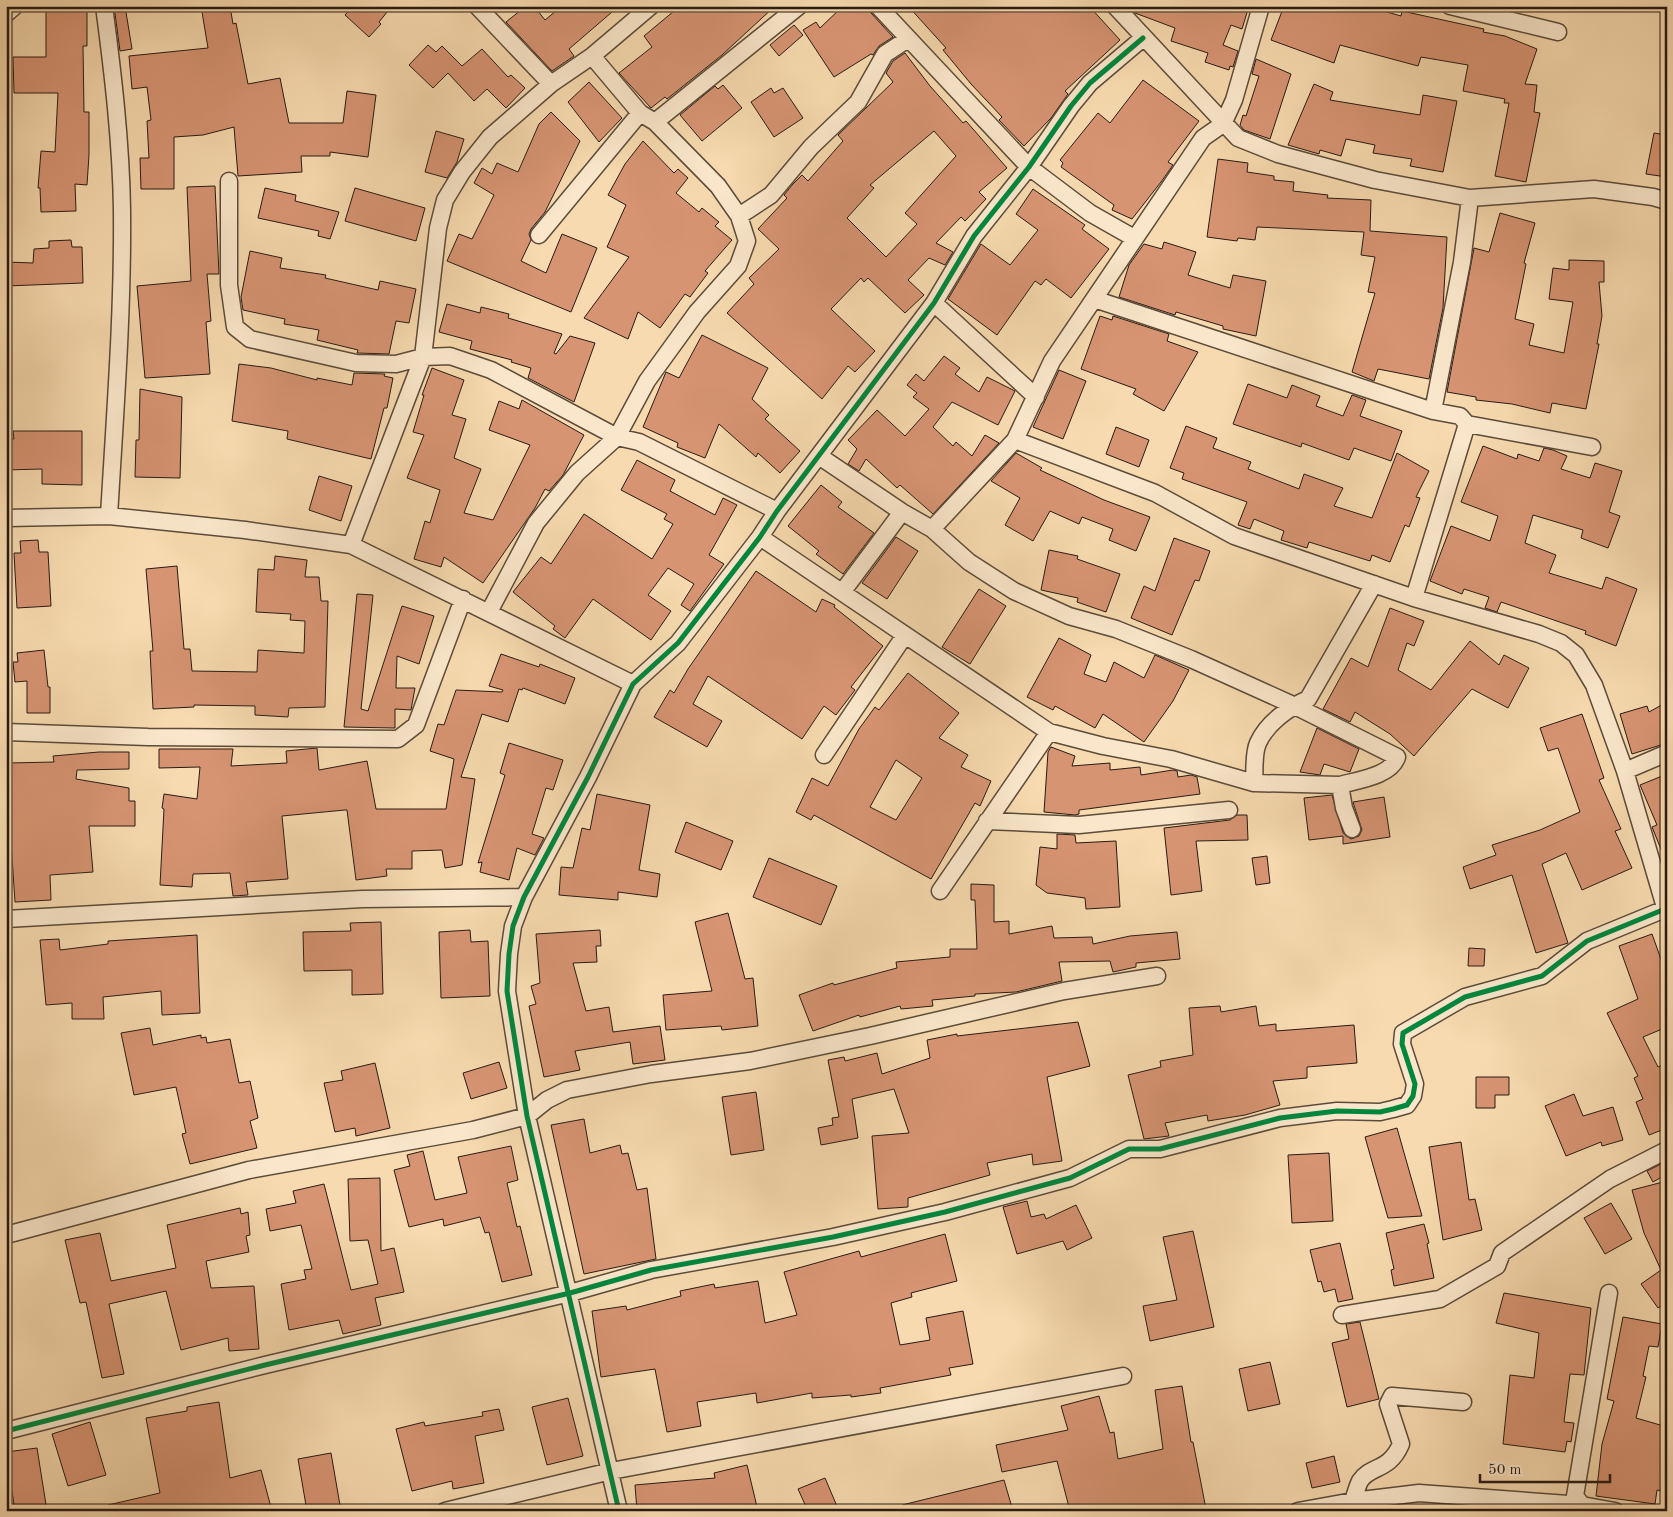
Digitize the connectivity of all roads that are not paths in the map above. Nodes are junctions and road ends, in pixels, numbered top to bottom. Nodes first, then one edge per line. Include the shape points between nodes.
1 (15, 6) edge
2 (104, 6) edge
3 (477, 6) edge
4 (651, 6) edge
5 (799, 6) edge
6 (878, 6) edge
7 (1115, 6) edge
8 (1261, 6) edge
9 (1450, 6) edge
10 (6, 14) edge
11 (1558, 32) dead end
12 (1143, 38) junction
13 (908, 39) junction
14 (592, 56) junction
15 (551, 84) junction
16 (648, 118) junction
17 (1223, 124) junction
18 (1029, 167) junction
19 (229, 181) dead end
20 (1470, 198) junction
21 (1667, 202) edge
22 (740, 216) junction
23 (540, 235) dead end
24 (1134, 238) junction
25 (1094, 299) junction
26 (934, 303) junction
27 (423, 357) junction
28 (1036, 397) junction
29 (1432, 411) junction
30 (1467, 424) junction
31 (617, 437) junction
32 (1015, 440) junction
33 (1592, 447) dead end
34 (819, 456) junction
35 (777, 511) junction
36 (902, 512) junction
37 (109, 516) junction
38 (6, 518) edge
39 (932, 529) junction
40 (760, 537) junction
41 (351, 545) junction
42 (1374, 584) junction
43 (843, 591) junction
44 (1414, 598) junction
45 (463, 599) junction
46 (489, 612) junction
47 (905, 635) junction
48 (633, 684) junction
49 (1293, 705) junction
50 (6, 732) edge
51 (1049, 732) junction
52 (1667, 753) edge
53 (824, 755) dead end
54 (1625, 771) junction
55 (1254, 783) junction
56 (1340, 785) junction
57 (1229, 810) dead end
58 (987, 821) junction
59 (1352, 829) dead end
60 (940, 890) dead end
61 (524, 897) junction
62 (1666, 911) edge
63 (6, 920) edge
64 (1157, 976) dead end
65 (527, 1116) junction
66 (1667, 1150) edge
67 (6, 1235) edge
68 (570, 1293) junction
69 (1609, 1293) dead end
70 (1342, 1315) dead end
71 (1123, 1376) dead end
72 (1464, 1402) dead end
73 (6, 1431) edge
74 (611, 1471) junction
75 (1353, 1501) junction
76 (1582, 1505) junction
77 (445, 1511) edge
78 (619, 1511) edge
79 (1298, 1511) edge
80 (1615, 1511) edge

1 - 10 street
2 - 37 street via 115,90 122,209 120,340
3 - 15 street
4 - 14 street
5 - 16 street
6 - 13 street
7 - 12 street
8 - 17 street via 1234,100
9 - 11 street
12 - 17 street
12 - 18 street via 1090,83
13 - 18 street
13 - 22 street via 885,54 858,102 811,147 771,195
14 - 15 street
14 - 16 street
15 - 27 street via 490,137 445,200 438,228
16 - 22 street via 718,186
16 - 23 street
17 - 20 street via 1238,138 1278,154 1374,180
17 - 24 street via 1203,138
18 - 24 street via 1090,212
18 - 26 street via 974,236
19 - 27 street via 229,285 234,327 250,339 356,364 396,364
20 - 21 street via 1594,189
20 - 29 street via 1462,262
22 - 31 street via 747,241 738,266 697,312 647,381
24 - 25 street
25 - 28 street via 1052,361
25 - 29 street
26 - 28 street
26 - 34 street
27 - 31 street via 450,356 491,370
27 - 41 street
28 - 32 street
29 - 30 street via 1460,416
30 - 33 street
30 - 44 street
31 - 35 street via 639,442
31 - 46 street via 577,473 536,523
32 - 39 street
32 - 42 street via 1155,493 1234,536
34 - 35 street
34 - 36 street
35 - 40 street
36 - 39 street
36 - 43 street
37 - 38 street
37 - 41 street
39 - 49 street via 969,562 1014,591 1069,616 1116,629 1191,659
40 - 43 street
40 - 48 street via 678,643
41 - 45 street
42 - 44 street
42 - 49 street via 1308,699
43 - 47 street
44 - 54 street via 1539,634 1560,643 1576,655 1594,685
45 - 46 street
45 - 50 street via 416,724 398,739
46 - 48 street
47 - 51 street
47 - 53 street
48 - 61 street
49 - 55 street via 1274,721 1257,744
49 - 56 street via 1397,756 1394,764 1386,770
51 - 55 street via 1171,759
51 - 58 street
52 - 54 street
54 - 62 street
55 - 56 street
56 - 59 street
57 - 58 street via 1079,825
58 - 60 street
61 - 63 street via 352,900
61 - 65 street via 513,926 507,991
62 - 68 street via 1587,941 1542,976 1465,997 1411,1027 1403,1033 1402,1044 1415,1084 1407,1105 1380,1112 1337,1111 1280,1118 1160,1149 1129,1149 1070,1178 945,1212 833,1237 651,1270
64 - 65 street via 1064,991 750,1061 651,1074 567,1090 547,1100
65 - 67 street via 473,1130 249,1170
65 - 68 street
66 - 70 street via 1610,1179 1502,1253 1497,1266 1440,1298
68 - 73 street
68 - 74 street
69 - 76 street via 1575,1496
71 - 74 street
72 - 75 street via 1392,1396 1388,1404 1401,1444 1396,1456 1361,1480
74 - 77 street
74 - 78 street
75 - 76 street via 1419,1493
75 - 79 street
76 - 80 street

